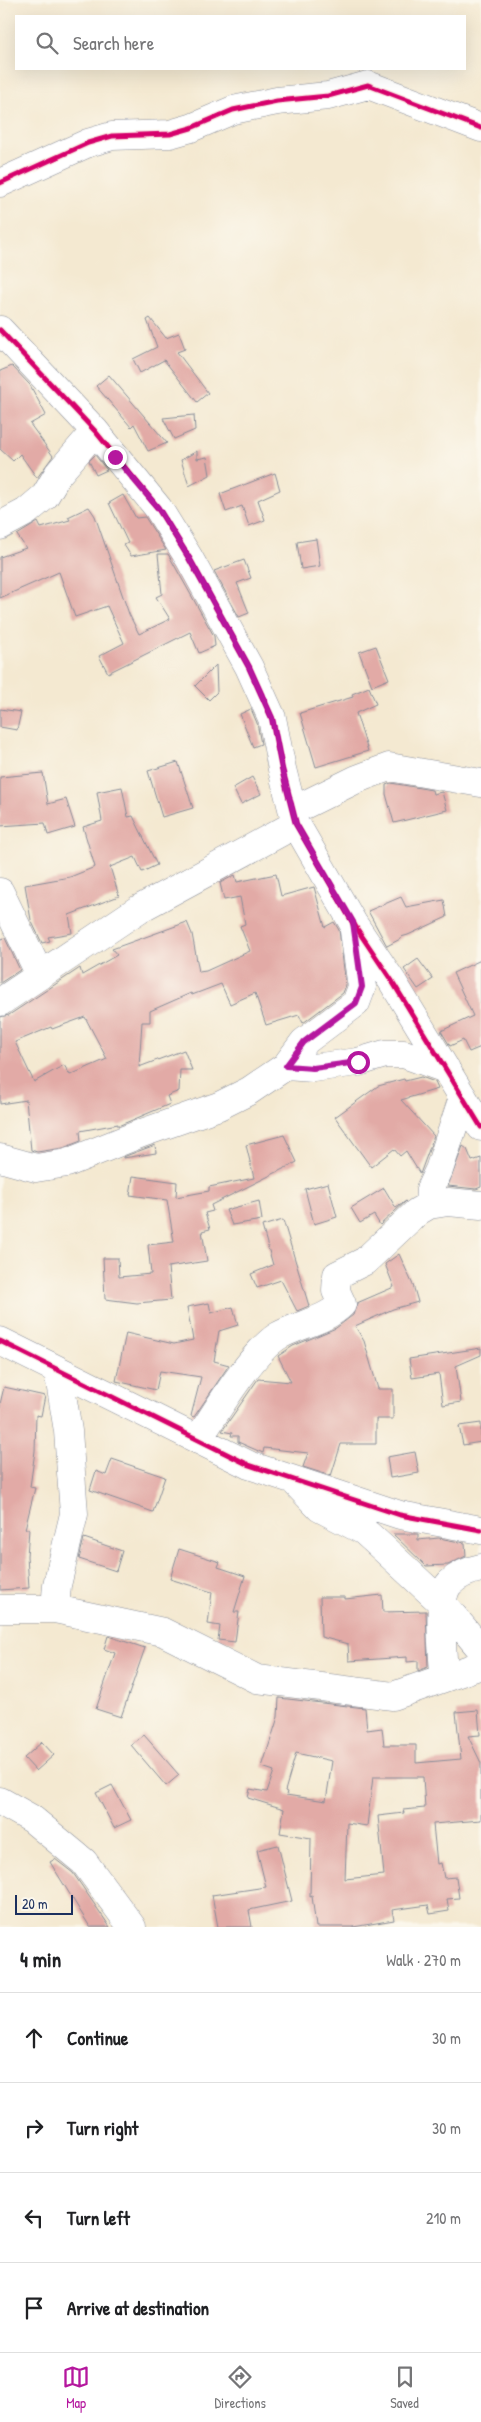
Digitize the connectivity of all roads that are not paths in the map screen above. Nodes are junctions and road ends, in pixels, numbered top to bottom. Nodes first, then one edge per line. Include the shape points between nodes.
1 (481, 128) edge
2 (0, 183) edge
3 (0, 330) edge
4 (95, 431) junction
5 (0, 526) edge
6 (481, 783) edge
7 (295, 817) junction
8 (0, 892) edge
9 (353, 922) junction
10 (40, 975) junction
11 (0, 1002) edge
12 (286, 1066) junction
13 (446, 1069) junction
14 (463, 1097) junction
15 (481, 1127) edge
16 (0, 1158) edge
17 (429, 1205) junction
18 (481, 1205) edge
19 (0, 1342) edge
20 (58, 1370) junction
21 (198, 1440) junction
22 (292, 1479) junction
23 (481, 1530) edge
24 (481, 1568) edge
25 (442, 1603) junction
26 (0, 1609) edge
27 (55, 1609) junction
28 (481, 1649) edge
29 (481, 1665) edge
30 (444, 1678) junction
31 (0, 1801) edge
32 (132, 1927) edge

1 - 2 street via 368,85 328,96 233,110 170,134 112,136 88,143
3 - 4 street
4 - 5 street via 58,474 45,496 26,512
4 - 7 street via 158,508 249,667 272,718
6 - 7 street via 389,767 357,779
7 - 9 street
7 - 10 street via 139,909
8 - 10 street
9 - 12 street via 362,987 356,1003 304,1042
9 - 13 street
10 - 11 street
12 - 13 street via 313,1068 358,1062 385,1054 404,1054
12 - 16 street via 250,1091 219,1106 67,1163 36,1168
13 - 14 street
14 - 15 street
14 - 17 street via 430,1189
17 - 18 street via 448,1202
17 - 21 street via 417,1212 365,1261 337,1275 336,1291 342,1304 335,1311 276,1337 252,1361
19 - 20 street
20 - 21 street
20 - 27 street via 68,1431 74,1514
21 - 22 street via 249,1465
22 - 23 street via 400,1515
22 - 25 street via 320,1508 364,1531
24 - 25 street via 449,1584
25 - 28 street
25 - 30 street
26 - 27 street
27 - 30 street via 163,1632 257,1679 393,1696
29 - 30 street
31 - 32 street via 32,1818 84,1862

